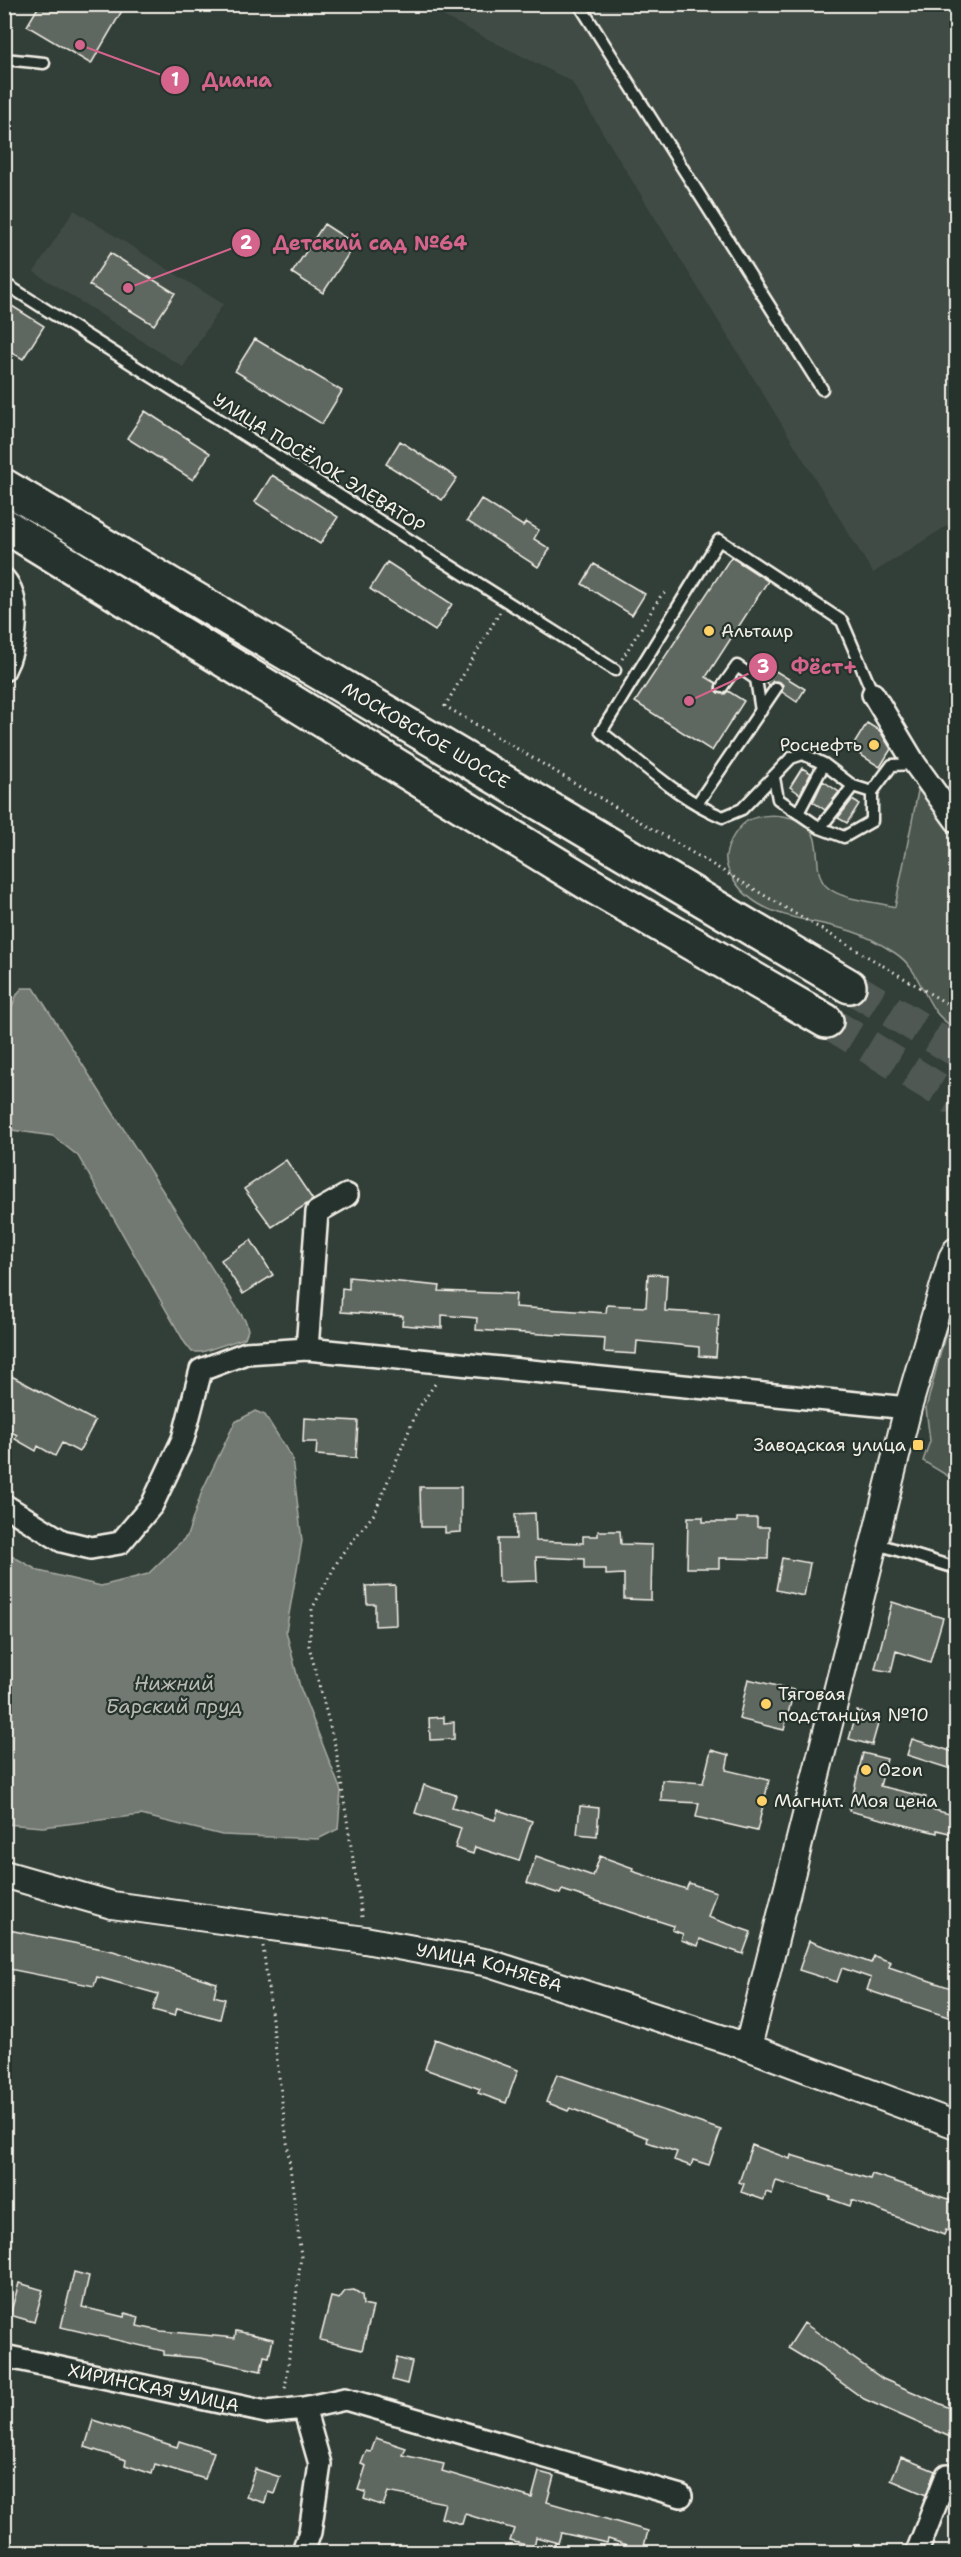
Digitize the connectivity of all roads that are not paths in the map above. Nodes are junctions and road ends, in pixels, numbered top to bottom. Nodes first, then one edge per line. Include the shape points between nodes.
1 (579, 4) edge
2 (4, 59) edge
3 (44, 63) dead end
4 (4, 283) edge
5 (822, 389) dead end
6 (4, 486) edge
7 (4, 525) edge
8 (4, 579) edge
9 (4, 670) edge
10 (615, 670) road end
11 (722, 687) dead end
12 (776, 688) dead end
13 (873, 694) joint
14 (761, 711) junction
15 (824, 765) junction
16 (915, 765) junction
17 (774, 778) junction
18 (853, 786) junction
19 (872, 792) junction
20 (698, 804) junction
21 (798, 813) junction
22 (957, 821) edge
23 (820, 828) junction
24 (849, 986) tunnel mouth
25 (826, 1021) tunnel mouth
26 (347, 1195) dead end
27 (957, 1251) edge
28 (307, 1349) junction
29 (246, 1353) junction
30 (192, 1363) dead end
31 (908, 1408) junction
32 (4, 1505) edge
33 (874, 1543) junction
34 (957, 1568) edge
35 (4, 1874) edge
36 (748, 2047) junction
37 (957, 2125) edge
38 (4, 2356) edge
39 (293, 2409) junction
40 (957, 2479) edge
41 (681, 2496) dead end
42 (303, 2553) edge
43 (917, 2553) edge

1 - 5 lane
2 - 3 lane
4 - 10 lane, УЛИЦА ПОСЁЛОК ЭЛЕВАТОР
6 - 24 highway, МОСКОВСКОЕ ШОССЕ
7 - 25 highway via 581,879
8 - 9 street via 16,612
11 - 14 lane via 737,666 756,679
12 - 14 lane
13 - 16 street
13 - 20 lane via 842,621 719,540 601,732
14 - 20 lane
15 - 17 lane via 803,754 791,758
15 - 18 lane
15 - 21 lane
16 - 19 lane via 892,765
16 - 22 street
17 - 20 lane via 742,808 723,817
17 - 21 lane via 778,799
18 - 19 lane
18 - 23 lane
19 - 23 lane via 872,821 844,837
21 - 23 lane
26 - 28 street via 317,1212
27 - 31 street
28 - 29 street
28 - 31 street
29 - 30 lane
29 - 32 street via 201,1370 183,1439 152,1505 120,1543 91,1548 62,1541
31 - 33 street
33 - 34 lane
33 - 36 street
35 - 36 street, УЛИЦА КОНЯЕВА via 112,1905 365,1940 489,1963
36 - 37 street, УЛИЦА КОНЯЕВА
38 - 39 street, ХИРИНСКАЯ УЛИЦА via 266,2412
39 - 41 street, ХИРИНСКАЯ УЛИЦА via 345,2399
39 - 42 street via 320,2464
40 - 43 street via 947,2475

